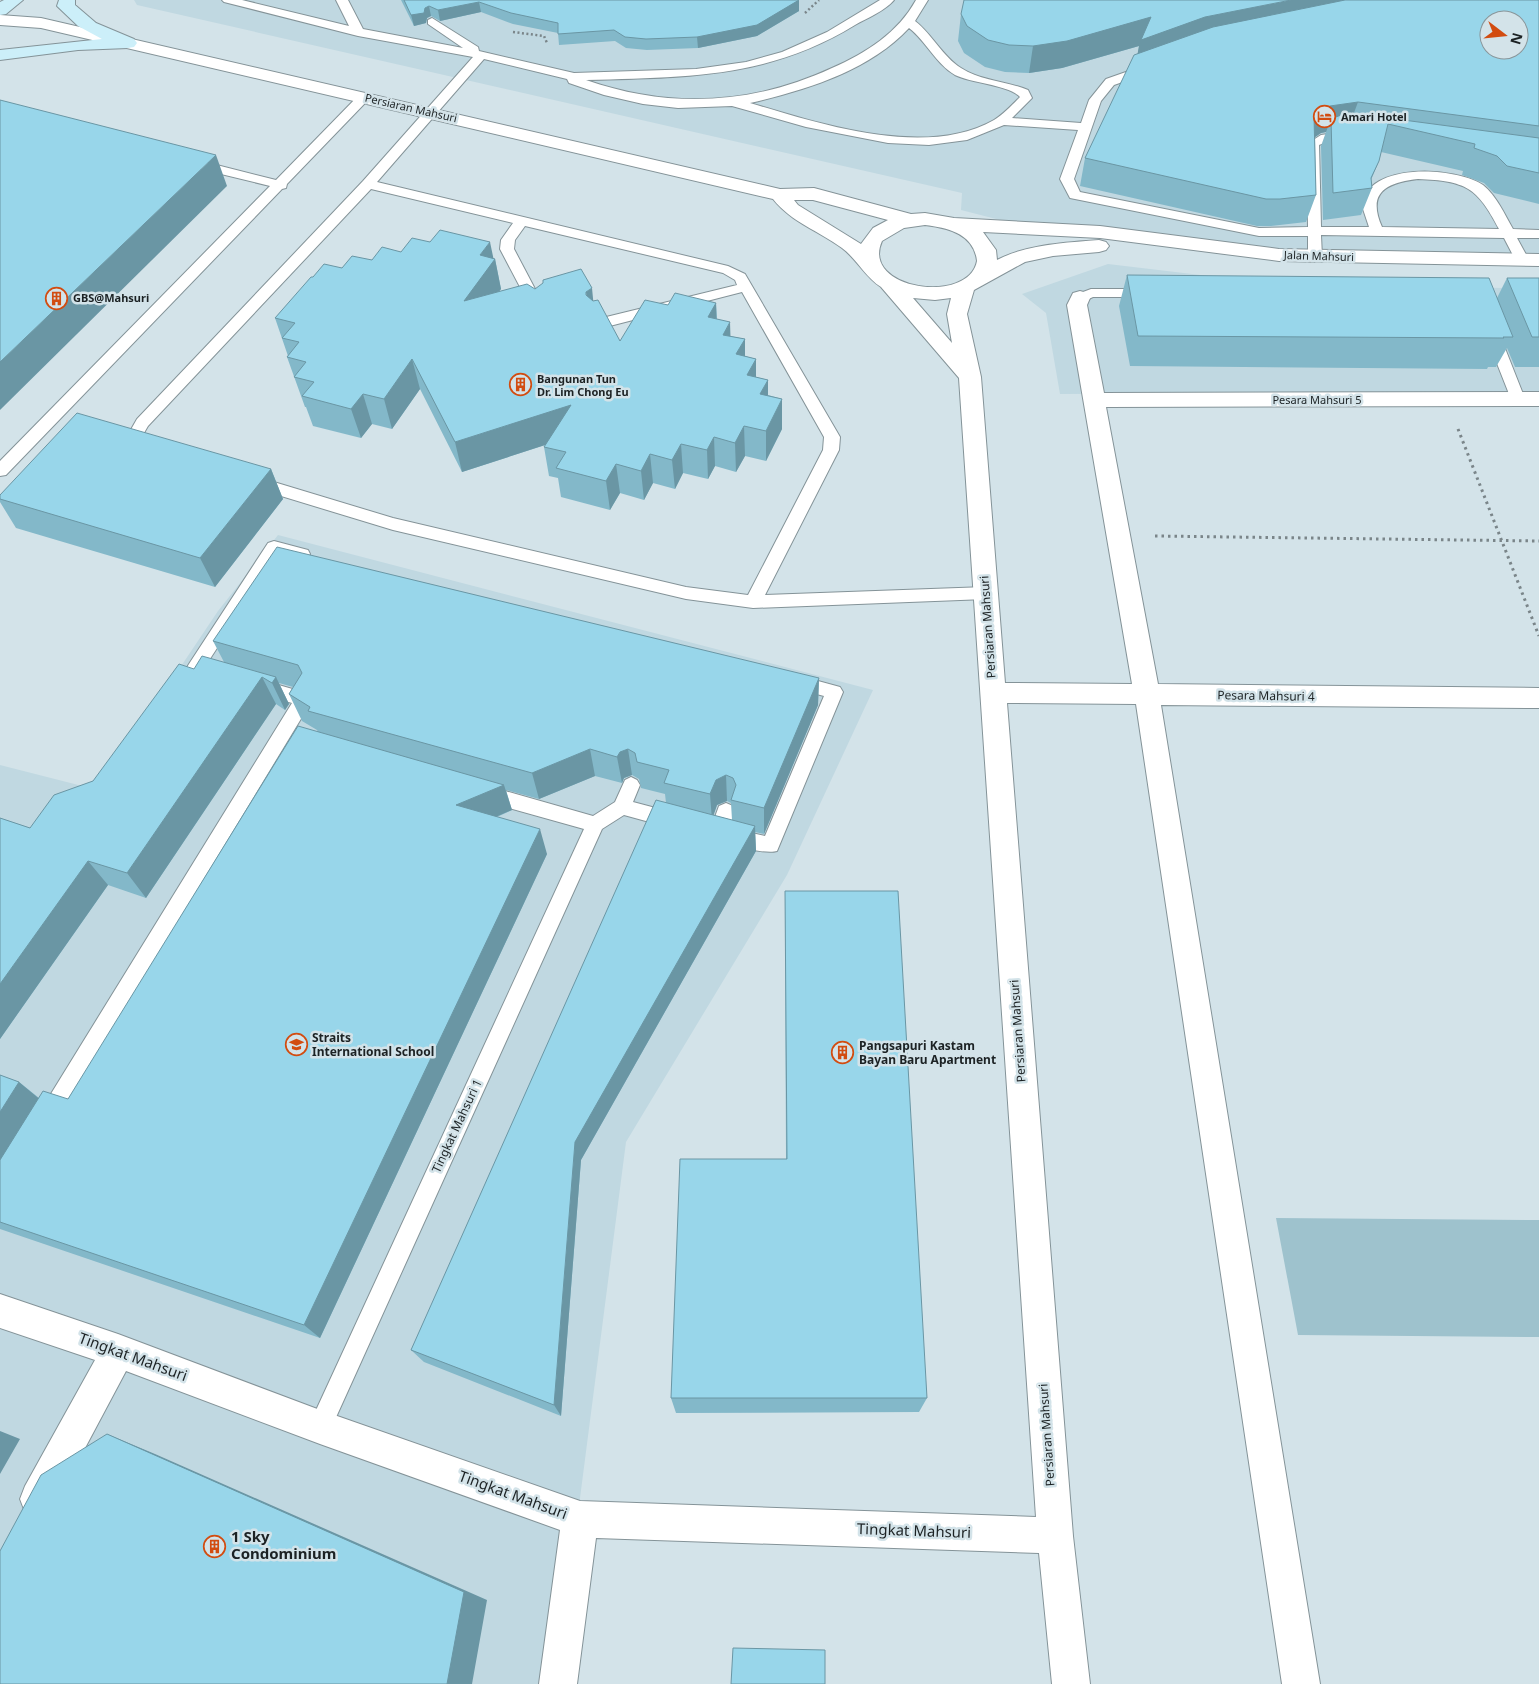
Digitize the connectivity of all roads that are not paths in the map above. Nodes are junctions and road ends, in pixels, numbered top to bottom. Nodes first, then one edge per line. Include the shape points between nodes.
1 (67, 0) edge
2 (228, 0) edge
3 (342, 0) edge
4 (888, 0) edge
5 (922, 0) edge
6 (4, 8) edge
7 (908, 21) junction
8 (432, 22) edge
9 (358, 32) junction
10 (128, 44) junction
11 (0, 55) edge
12 (482, 55) junction
13 (1156, 66) edge
14 (574, 77) junction
15 (364, 98) junction
16 (736, 103) junction
17 (430, 113) junction
18 (1003, 121) junction
19 (1084, 127) junction
20 (1367, 138) edge
21 (181, 160) edge
22 (368, 184) junction
23 (281, 185) junction
24 (780, 195) junction
25 (909, 220) junction
26 (521, 222) junction
27 (954, 224) junction
28 (1314, 231) junction
29 (1377, 231) junction
30 (1507, 233) junction
31 (1539, 234) edge
32 (1100, 239) junction
33 (1315, 257) junction
34 (1531, 260) edge
35 (1539, 274) edge
36 (881, 277) junction
37 (972, 282) junction
38 (746, 287) junction
39 (1161, 293) edge
40 (1080, 298) joint
41 (540, 312) edge
42 (1488, 321) edge
43 (598, 324) edge
44 (970, 377) junction
45 (1529, 399) edge
46 (1096, 400) junction
47 (157, 453) edge
48 (0, 471) edge
49 (242, 478) edge
50 (323, 559) edge
51 (986, 593) junction
52 (753, 602) junction
53 (222, 676) edge
54 (776, 677) edge
55 (240, 681) edge
56 (993, 693) junction
57 (1147, 694) junction
58 (1539, 698) edge
59 (281, 736) junction
60 (300, 742) edge
61 (631, 786) edge
62 (471, 790) edge
63 (622, 807) junction
64 (726, 811) edge
65 (595, 824) junction
66 (718, 833) junction
67 (36, 1136) edge
68 (0, 1310) edge
69 (118, 1351) junction
70 (320, 1427) junction
71 (580, 1519) junction
72 (24, 1524) edge
73 (1055, 1536) junction
74 (558, 1684) edge
75 (1071, 1684) edge
76 (1301, 1684) edge

1 - 10 street via 66,6 75,17
2 - 9 lane
3 - 9 lane
4 - 14 lane via 831,36 786,55 747,66 696,73
5 - 7 lane
6 - 10 street, Persiaran Mahsuri via 41,23
7 - 16 lane via 873,52 818,81
7 - 18 lane via 958,72 1024,93 1026,98
8 - 12 lane
9 - 12 lane
10 - 11 street via 78,44
10 - 15 street, Persiaran Mahsuri
12 - 14 lane
12 - 17 lane
13 - 19 lane via 1110,82 1094,100
14 - 16 lane via 572,80 632,100 696,106
15 - 17 street, Persiaran Mahsuri
15 - 23 lane
16 - 18 lane via 825,128 919,142 952,139 993,128
17 - 22 lane
17 - 24 street, Persiaran Mahsuri
18 - 19 lane
19 - 28 lane via 1067,179 1075,195 1259,232
20 - 28 lane via 1337,134 1314,144
21 - 23 lane
22 - 26 lane
22 - 47 lane via 142,423 133,440
23 - 48 lane
24 - 25 street, Persiaran Mahsuri via 814,194
24 - 36 street via 791,209 851,244
25 - 27 street
25 - 36 street via 881,231 872,240 869,257
26 - 38 lane via 728,270 740,277
26 - 41 lane via 508,240 507,249
27 - 32 street
27 - 37 street via 971,232 982,242 987,254 987,266
28 - 29 lane
28 - 33 lane
29 - 30 lane
29 - 30 lane via 1368,203 1375,189 1399,178 1430,175 1479,189
30 - 31 lane
30 - 34 lane
32 - 33 street, Jalan Mahsuri
32 - 35 street, Jalan Mahsuri via 1280,268
32 - 37 street via 1019,257
33 - 34 street, Jalan Mahsuri
36 - 37 street via 917,292 951,292
36 - 44 street
37 - 44 street, Persiaran Mahsuri via 957,314
38 - 43 lane
38 - 52 lane via 832,437 831,450
39 - 40 lane via 1091,292
40 - 46 street via 1077,305
42 - 45 lane
44 - 51 street, Persiaran Mahsuri
45 - 46 street, Pesara Mahsuri 5
46 - 57 street
49 - 52 lane via 393,524 686,592
50 - 53 lane via 274,546 195,669
51 - 52 lane
51 - 56 street, Persiaran Mahsuri
54 - 66 lane via 834,692 770,846
55 - 59 lane via 304,699
56 - 57 street, Pesara Mahsuri 4
56 - 73 street, Persiaran Mahsuri
57 - 58 street, Pesara Mahsuri 4
57 - 76 street
59 - 60 lane
59 - 67 lane
61 - 63 lane
62 - 65 lane
63 - 65 lane
63 - 66 lane
64 - 66 lane
65 - 70 lane, Tingkat Mahsuri 1
68 - 69 street, Tingkat Mahsuri
69 - 70 street, Tingkat Mahsuri
69 - 72 street
70 - 71 street, Tingkat Mahsuri
71 - 73 street, Tingkat Mahsuri
71 - 74 street
73 - 75 street, Persiaran Mahsuri

